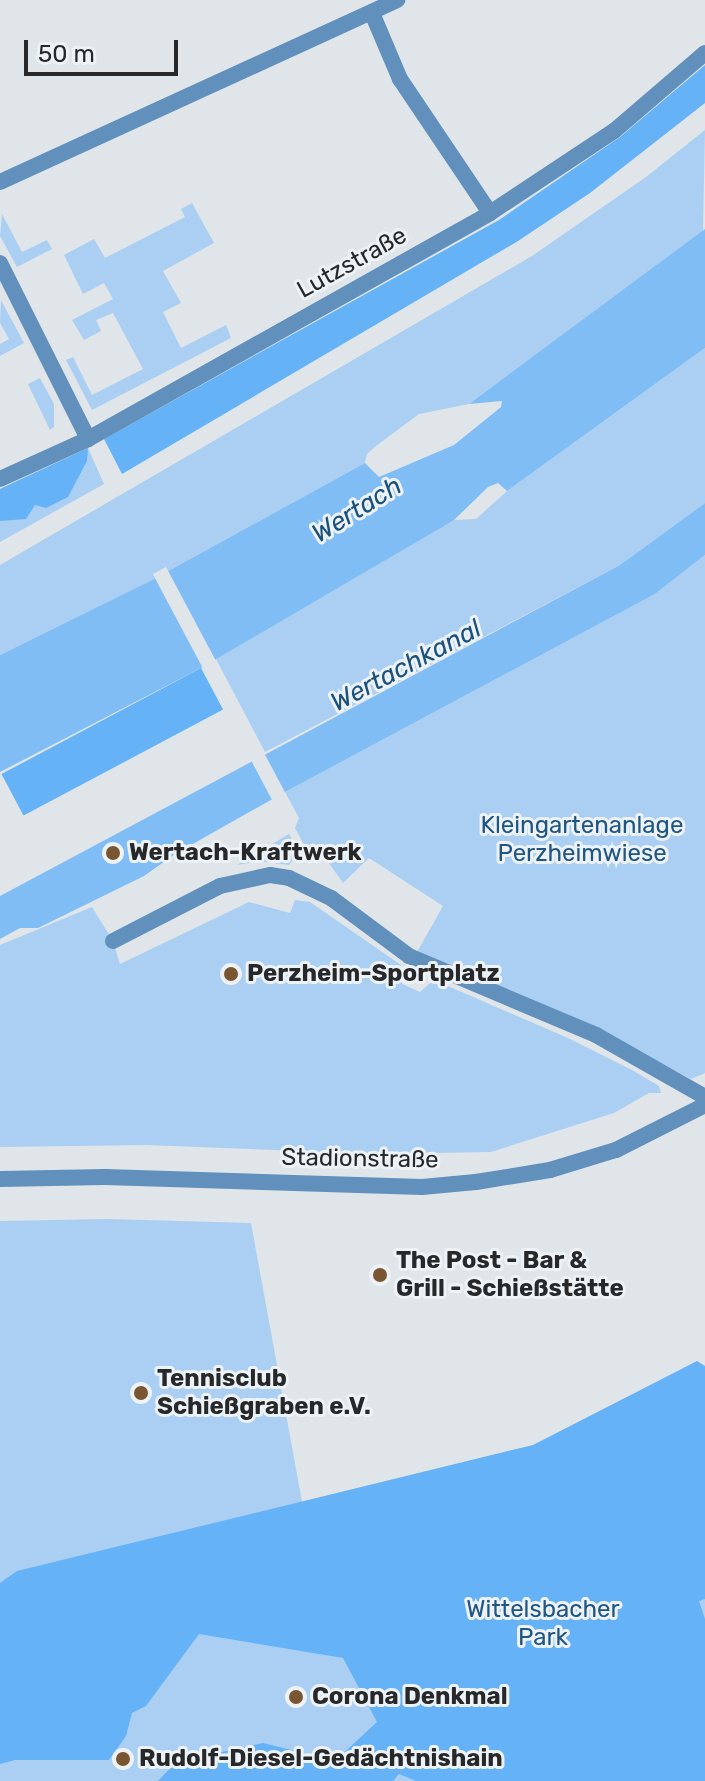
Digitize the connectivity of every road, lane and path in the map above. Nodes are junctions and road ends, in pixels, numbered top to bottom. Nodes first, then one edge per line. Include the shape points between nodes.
1 (397, 0) edge
2 (372, 13) junction
3 (705, 53) edge
4 (0, 182) edge
5 (490, 213) junction
6 (0, 263) edge
7 (88, 439) junction
8 (0, 479) edge
9 (113, 941) dead end
10 (705, 1097) edge
11 (705, 1105) edge
12 (0, 1179) edge

1 - 2 street
2 - 4 street
2 - 5 street via 400,79
3 - 5 street, Lutzstraße via 614,131
5 - 7 street, Lutzstraße
6 - 7 street
7 - 8 street, Lutzstraße
9 - 10 street via 220,886 270,875 289,878 331,898 409,956 596,1035
11 - 12 street, Stadionstraße via 616,1150 550,1170 463,1183 393,1187 105,1177

